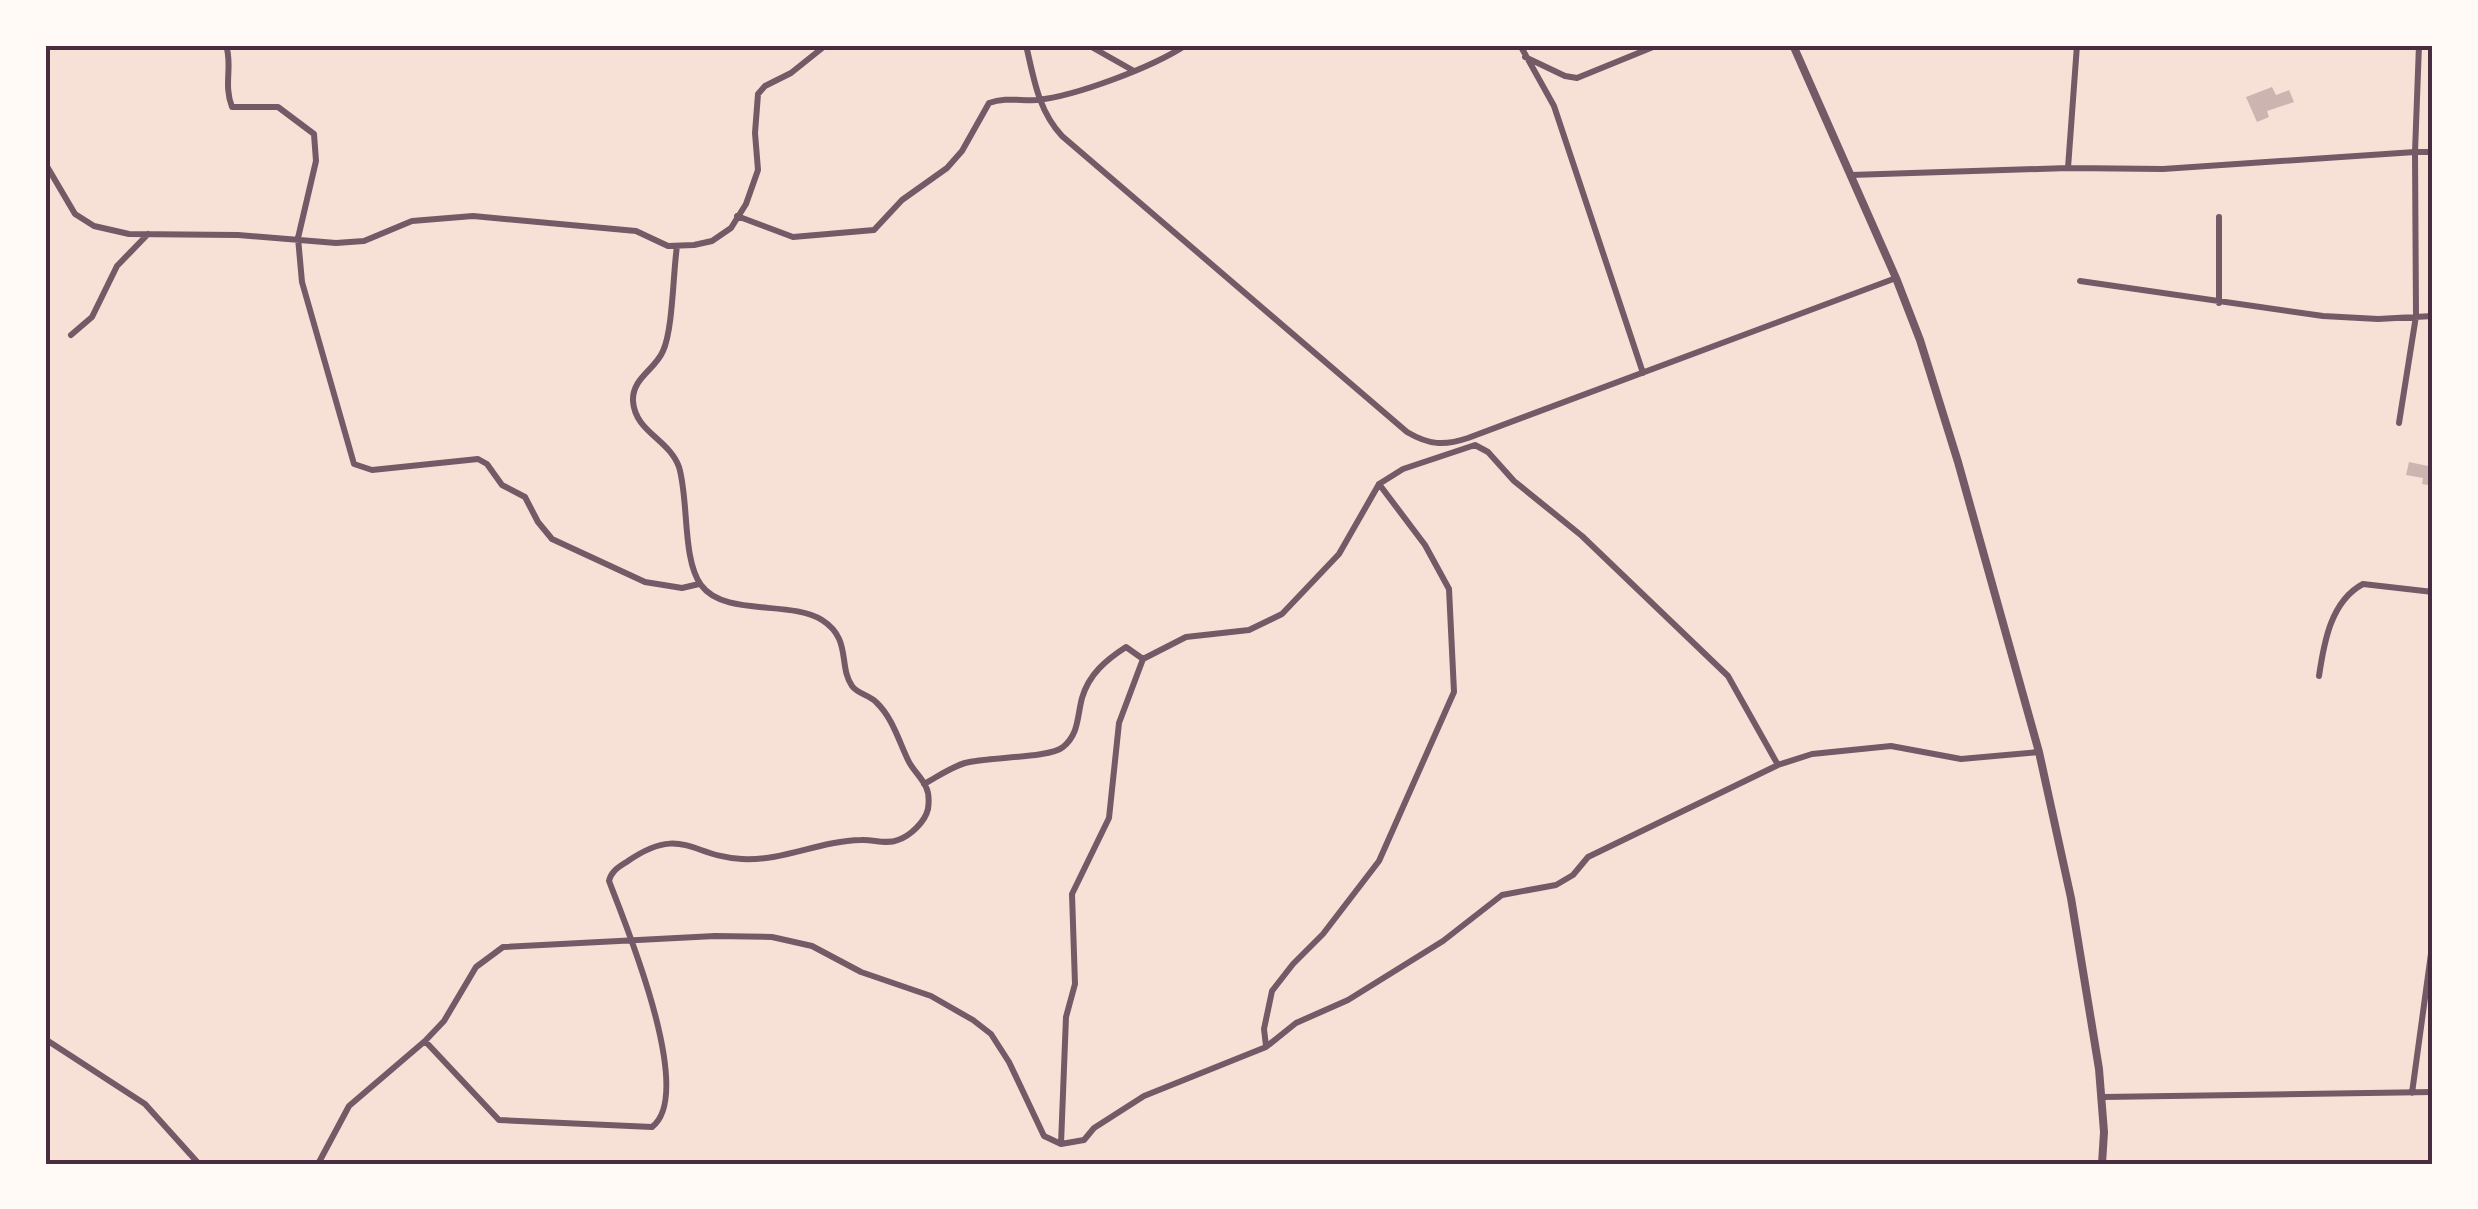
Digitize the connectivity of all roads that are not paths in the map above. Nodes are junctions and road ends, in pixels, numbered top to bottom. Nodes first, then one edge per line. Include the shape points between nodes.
1 (226, 45) edge
2 (826, 45) edge
3 (1026, 45) edge
4 (1088, 45) edge
5 (1186, 45) edge
6 (1520, 45) edge
7 (1658, 45) edge
8 (1792, 45) edge
9 (2078, 45) edge
10 (2418, 45) edge
11 (1525, 57) junction
12 (1134, 70) junction
13 (1039, 100) junction
14 (2415, 152) junction
15 (2433, 152) edge
16 (45, 163) edge
17 (2068, 168) junction
18 (1852, 175) junction
19 (737, 216) junction
20 (2219, 217) dead end
21 (148, 234) junction
22 (298, 238) junction
23 (677, 246) junction
24 (1896, 278) junction
25 (2080, 281) dead end
26 (2219, 303) junction
27 (2416, 316) junction
28 (2433, 316) edge
29 (71, 335) dead end
30 (1643, 372) junction
31 (2400, 423) dead end
32 (1455, 442) junction
33 (1475, 445) junction
34 (1380, 484) junction
35 (699, 584) junction
36 (2433, 592) edge
37 (1143, 659) junction
38 (2319, 676) dead end
39 (2039, 752) junction
40 (1778, 765) junction
41 (924, 784) junction
42 (2433, 938) edge
43 (634, 942) junction
44 (45, 1040) edge
45 (425, 1041) junction
46 (1266, 1047) junction
47 (2412, 1092) junction
48 (2433, 1092) edge
49 (2103, 1097) junction
50 (1061, 1144) junction
51 (198, 1164) edge
52 (318, 1164) edge
53 (2102, 1164) edge

1 - 22 street via 232,107 278,107 314,134 316,160
2 - 19 street via 758,94 758,170
3 - 13 street
4 - 12 street
5 - 12 street
6 - 11 street
7 - 11 street via 1577,78
8 - 18 street
9 - 17 street
10 - 14 street
11 - 30 street via 1554,106
12 - 13 street
13 - 19 street via 990,103 947,168 874,230 793,237
13 - 32 street via 1062,136 1407,432 1424,442
14 - 15 street
14 - 17 street via 2163,169
14 - 27 street
16 - 21 street via 82,220
17 - 18 street
18 - 24 street
19 - 23 street via 712,241
20 - 26 street
21 - 22 street
21 - 29 street via 116,266 92,317
22 - 23 street via 364,241 412,221 473,216 636,231
22 - 35 street via 302,282 354,464 372,470 478,459 502,485 525,497 552,539 645,582
23 - 35 street via 666,342 633,399 639,423 666,444 678,466
24 - 30 street
24 - 39 street via 1948,428
25 - 26 street
26 - 27 street via 2324,316
27 - 28 street
27 - 31 street
30 - 32 street
32 - 33 street
33 - 34 street via 1403,469
33 - 40 street via 1728,676
34 - 37 street via 1340,554 1282,614 1250,630 1186,637
34 - 46 street via 1449,588 1454,692 1378,861 1272,991
35 - 41 street via 714,598 819,618 834,630 848,680 889,717
36 - 38 street via 2356,588 2332,621
37 - 41 street via 1126,646 1104,661 1082,698 1078,728 1063,748 962,764
37 - 50 street via 1119,723 1108,818 1072,894 1074,984 1066,1017
39 - 40 street via 1961,759 1891,746 1812,754
39 - 49 street
40 - 46 street via 1588,857 1556,885 1502,895 1443,941 1348,1000 1296,1023
41 - 43 street via 925,817 890,843 844,840 740,859 688,843 646,849 608,876
42 - 47 street
43 - 45 street via 503,947 476,967
43 - 45 street via 667,1060 665,1102 652,1127 499,1120
43 - 50 street via 772,936 932,996 991,1034 1044,1136
44 - 51 street via 144,1104
45 - 52 street via 349,1106
46 - 50 street via 1144,1096 1084,1140
47 - 48 street
47 - 49 street
49 - 53 street

